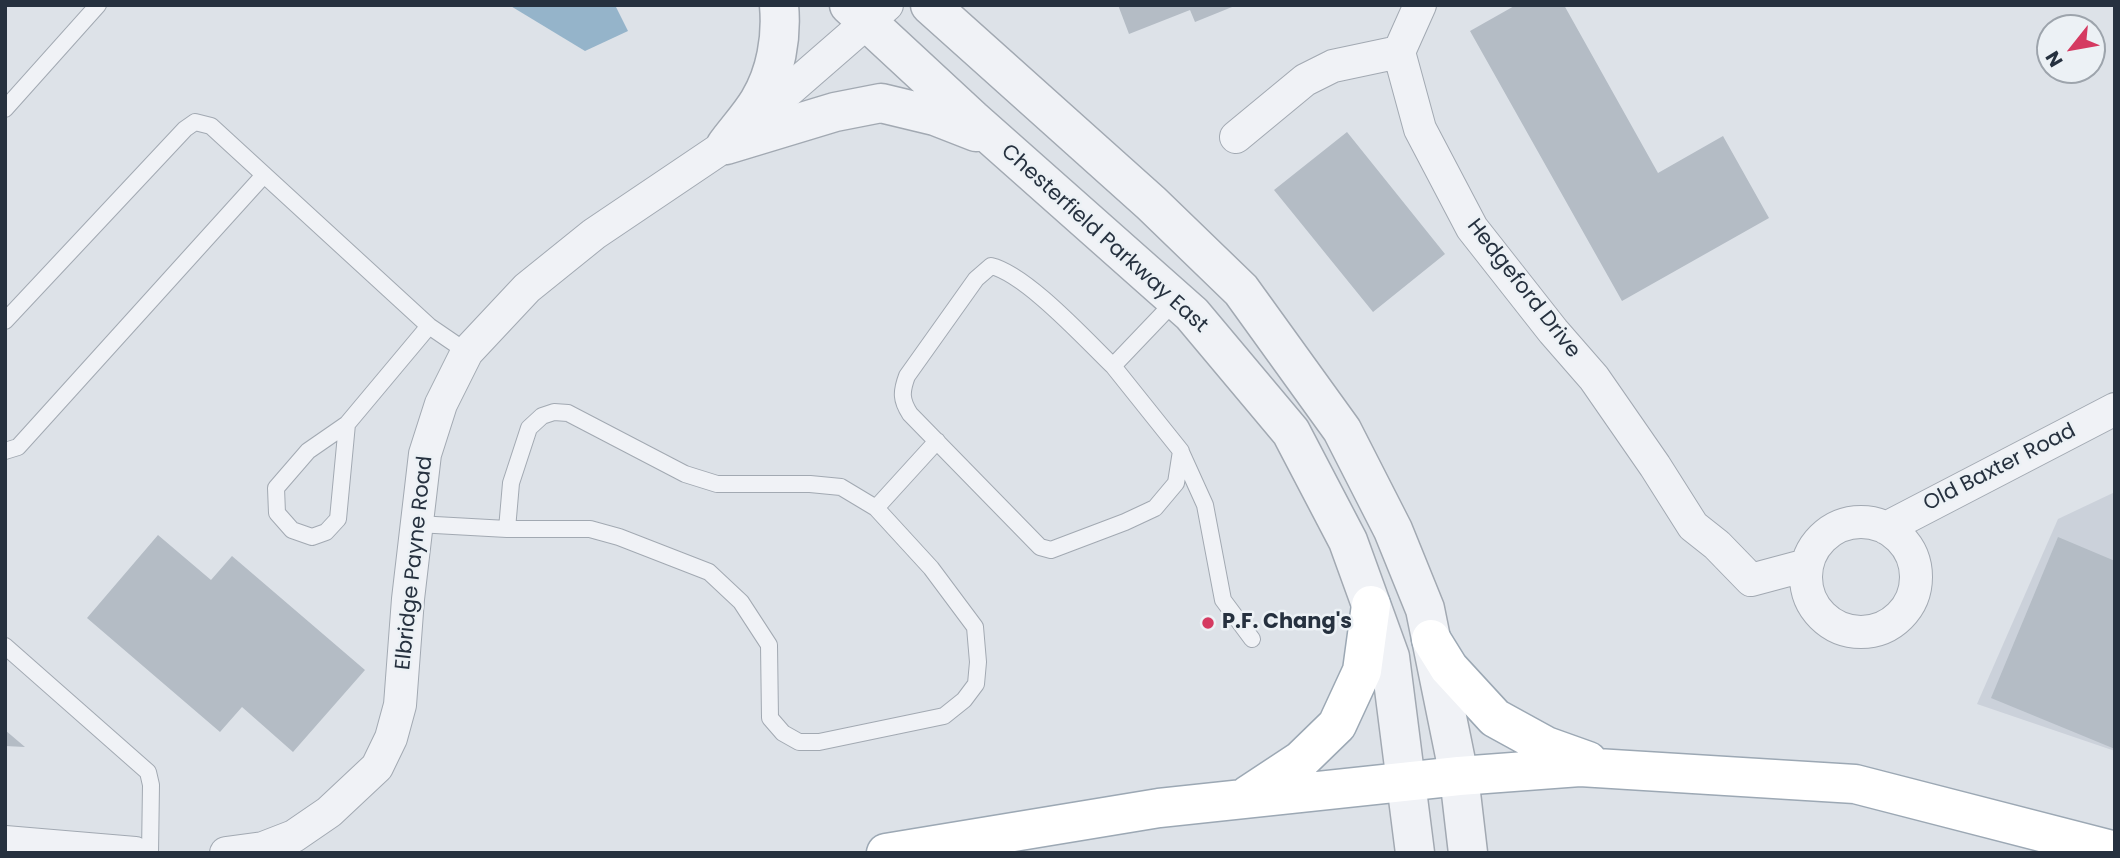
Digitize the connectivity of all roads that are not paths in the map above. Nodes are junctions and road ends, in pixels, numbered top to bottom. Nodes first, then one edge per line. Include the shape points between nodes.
1 (98, 5) edge
2 (779, 5) edge
3 (930, 5) edge
4 (1420, 5) edge
5 (868, 11) edge
6 (1398, 52) junction
7 (5, 109) edge
8 (1236, 137) dead end
9 (994, 138) junction
10 (726, 145) junction
11 (264, 175) junction
12 (1176, 300) junction
13 (5, 321) edge
14 (429, 326) junction
15 (467, 352) junction
16 (1113, 366) junction
17 (2115, 409) edge
18 (347, 424) junction
19 (937, 441) junction
20 (5, 451) edge
21 (1181, 451) junction
22 (876, 508) junction
23 (417, 524) junction
24 (1886, 528) junction
25 (507, 529) junction
26 (1807, 565) junction
27 (1371, 605) junction
28 (1252, 639) dead end
29 (1431, 639) junction
30 (5, 646) edge
31 (1610, 769) junction
32 (1459, 776) junction
33 (1407, 782) junction
34 (1242, 799) junction
35 (5, 842) edge
36 (2115, 851) edge
37 (135, 853) edge
38 (150, 853) edge
39 (226, 853) edge
40 (886, 853) edge
41 (1415, 853) edge
42 (1468, 853) edge

1 - 7 lane
2 - 10 street via 781,24 773,68 760,100
3 - 29 street via 1241,290 1342,430 1394,530 1425,609
4 - 6 street
5 - 9 street, Chesterfield Parkway East
5 - 10 street, Elbridge Payne Road
6 - 8 street via 1333,66 1314,75
6 - 26 street, Hedgeford Drive via 1420,129 1472,228 1594,378 1693,526 1751,580
9 - 10 street via 935,116 881,103
9 - 12 street, Chesterfield Parkway East
10 - 15 street, Elbridge Payne Road via 594,234 527,288
11 - 13 lane via 211,125 195,122
11 - 14 lane
11 - 20 lane via 18,447
12 - 16 lane
12 - 27 street, Chesterfield Parkway East via 1291,432 1348,541
14 - 15 lane
14 - 18 lane
15 - 23 street, Elbridge Payne Road via 441,404 425,454
16 - 19 lane via 1038,295 1003,269 991,266 976,279 903,387 902,401 910,414
16 - 21 lane
17 - 24 street, Old Baxter Road
18 - 18 lane via 308,451 276,488 277,513 292,530 312,537 326,532 338,519
19 - 21 lane via 1040,547 1051,550 1155,508 1176,483
19 - 22 lane
21 - 28 lane via 1205,505 1223,600
22 - 25 lane via 841,487 717,484 685,474 568,413 554,412 529,428 512,483
22 - 25 lane via 931,568 975,627 975,684 944,716 820,742 799,742 770,718 769,645 741,602 709,572 590,529
23 - 25 lane
23 - 39 street, Elbridge Payne Road via 400,705 377,767 329,812 294,836 263,848
24 - 26 street via 1870,522 1837,526 1812,549
24 - 26 street via 1912,554 1916,573 1906,609 1876,631 1839,628 1822,617 1806,584
27 - 33 street, Chesterfield Parkway East via 1390,657
27 - 34 main road via 1362,671 1337,725 1301,760
29 - 31 main road via 1449,667 1495,718 1546,746
29 - 32 street
30 - 38 lane via 148,772
31 - 32 main road
31 - 36 main road via 1855,784
32 - 33 main road
32 - 42 street
33 - 34 main road
33 - 41 street, Chesterfield Parkway East
34 - 40 main road via 1159,808
35 - 37 street

